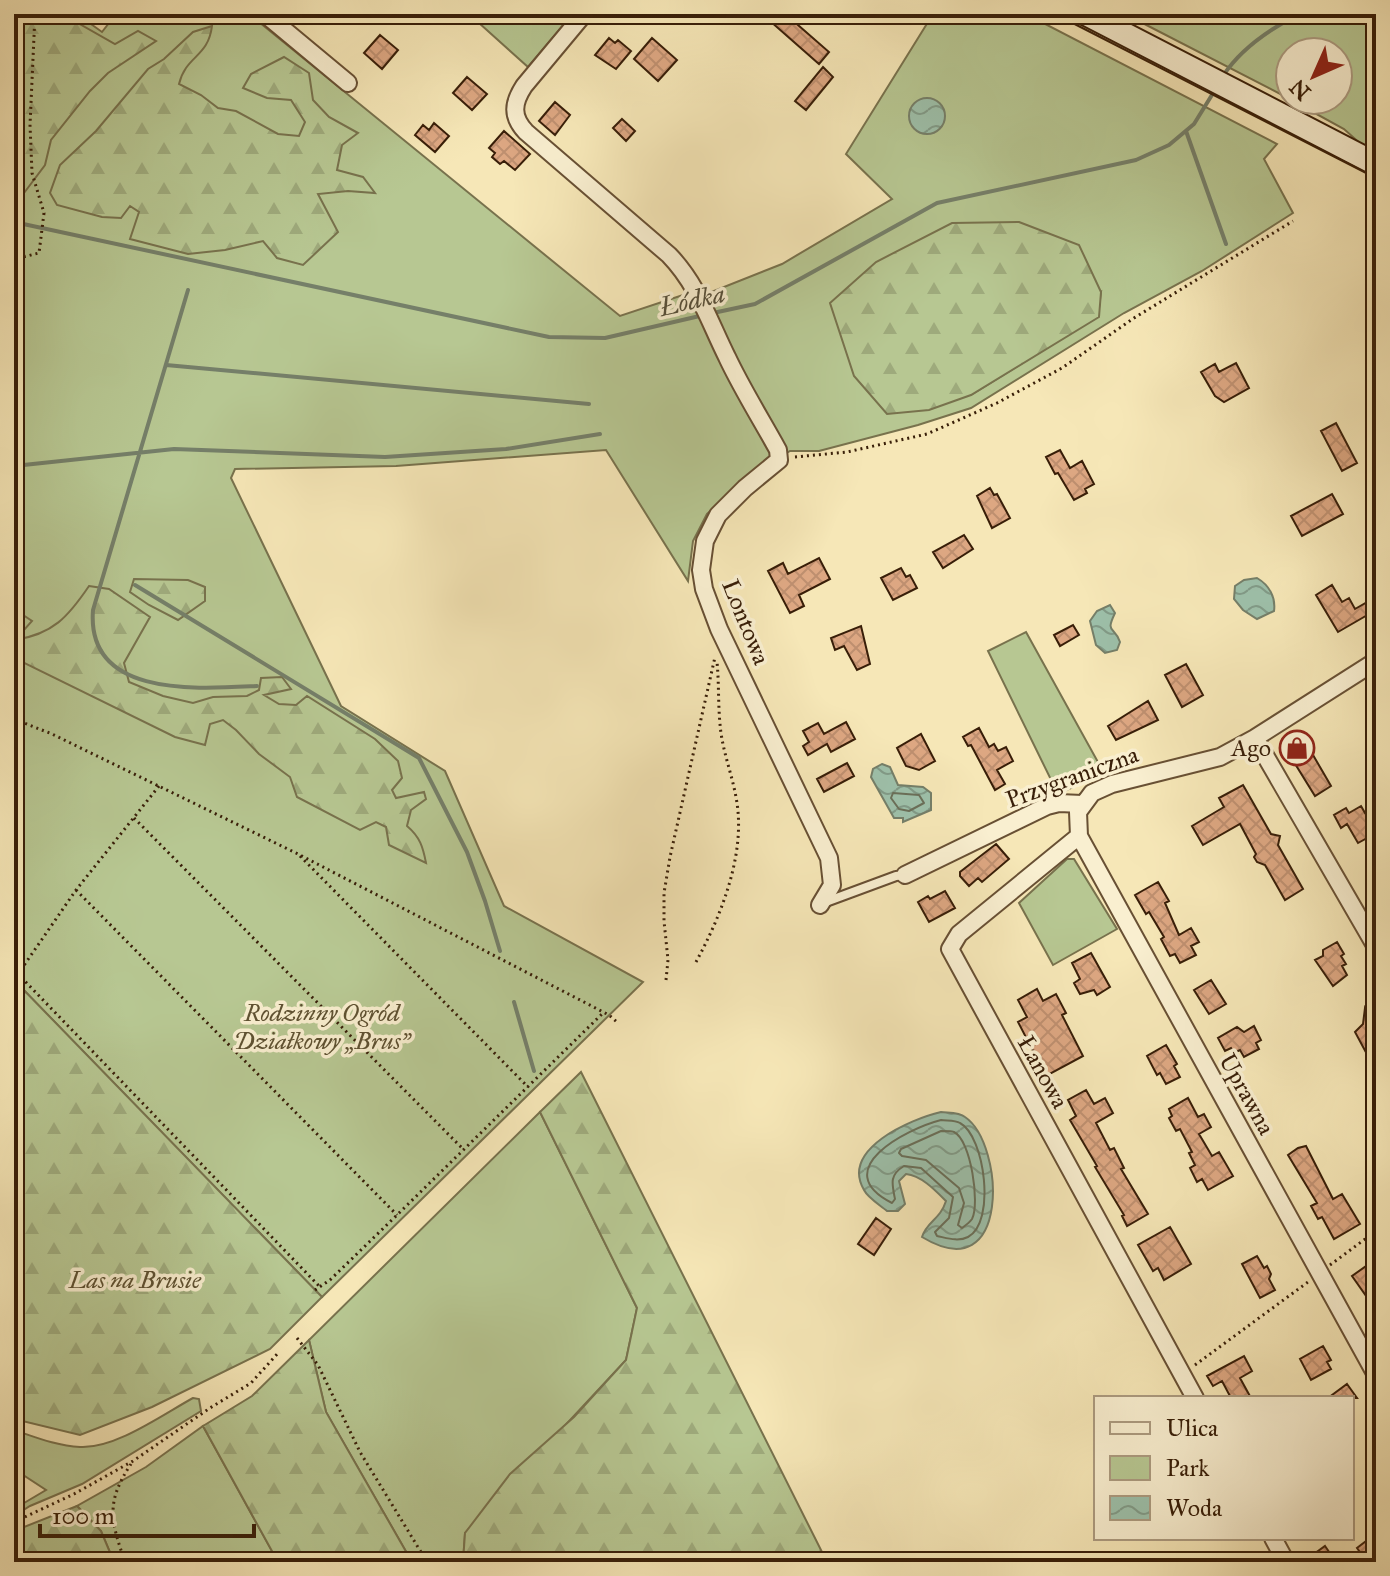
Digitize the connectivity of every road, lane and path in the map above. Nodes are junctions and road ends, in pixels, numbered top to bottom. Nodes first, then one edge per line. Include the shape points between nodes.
1 (35, 14) edge
2 (265, 14) edge
3 (584, 14) edge
4 (1086, 14) edge
5 (348, 83) dead end
6 (1376, 164) edge
7 (1293, 221) dead end
8 (14, 263) edge
9 (779, 460) junction
10 (1376, 661) edge
11 (14, 719) edge
12 (1255, 738) junction
13 (159, 786) junction
14 (1082, 804) junction
15 (134, 818) junction
16 (1079, 836) junction
17 (298, 854) junction
18 (905, 875) joint
19 (76, 890) junction
20 (820, 905) joint
21 (1376, 947) edge
22 (696, 962) dead end
23 (666, 980) dead end
24 (604, 1012) junction
25 (617, 1022) dead end
26 (528, 1087) junction
27 (464, 1150) junction
28 (397, 1215) junction
29 (1376, 1231) edge
30 (1319, 1274) junction
31 (320, 1287) junction
32 (315, 1290) dead end
33 (297, 1338) dead end
34 (279, 1352) dead end
35 (1183, 1375) junction
36 (1376, 1375) edge
37 (1194, 1396) edge
38 (133, 1461) junction
39 (14, 1522) edge
40 (1274, 1540) edge
41 (125, 1562) edge
42 (427, 1562) edge
43 (1286, 1562) edge

1 - 8 path via 30,137 32,173 44,213 39,253
2 - 5 street
3 - 9 street via 519,93 514,106 518,122 688,277
4 - 6 main road
7 - 9 path via 1062,368 997,403 927,434
9 - 20 street, Lontowa via 718,515 705,541 701,570 719,629 829,858 832,885
10 - 12 street, Przygraniczna
11 - 13 path
12 - 14 street, Przygraniczna via 1220,757 1112,784
12 - 21 street
13 - 15 path
13 - 17 path
14 - 16 street via 1076,821
14 - 18 street, Przygraniczna via 1047,806
15 - 19 path
15 - 27 path
16 - 30 street, Uprawna
16 - 35 street, Łanowa via 959,934 950,949
17 - 24 path
17 - 26 path
18 - 20 lane, Przygraniczna
19 - 28 path
19 - 31 path via 18,974
22 - 23 path via 712,932 737,839 737,804 720,724 716,650 664,893
24 - 25 path
24 - 26 path
26 - 27 path
27 - 28 path
28 - 31 path
29 - 30 path
30 - 35 path
30 - 36 street, Uprawna
31 - 32 path
33 - 42 path via 318,1365 360,1452
34 - 38 path via 251,1383
35 - 37 street, Łanowa
38 - 39 path
38 - 41 path via 120,1481 111,1521
40 - 43 street

